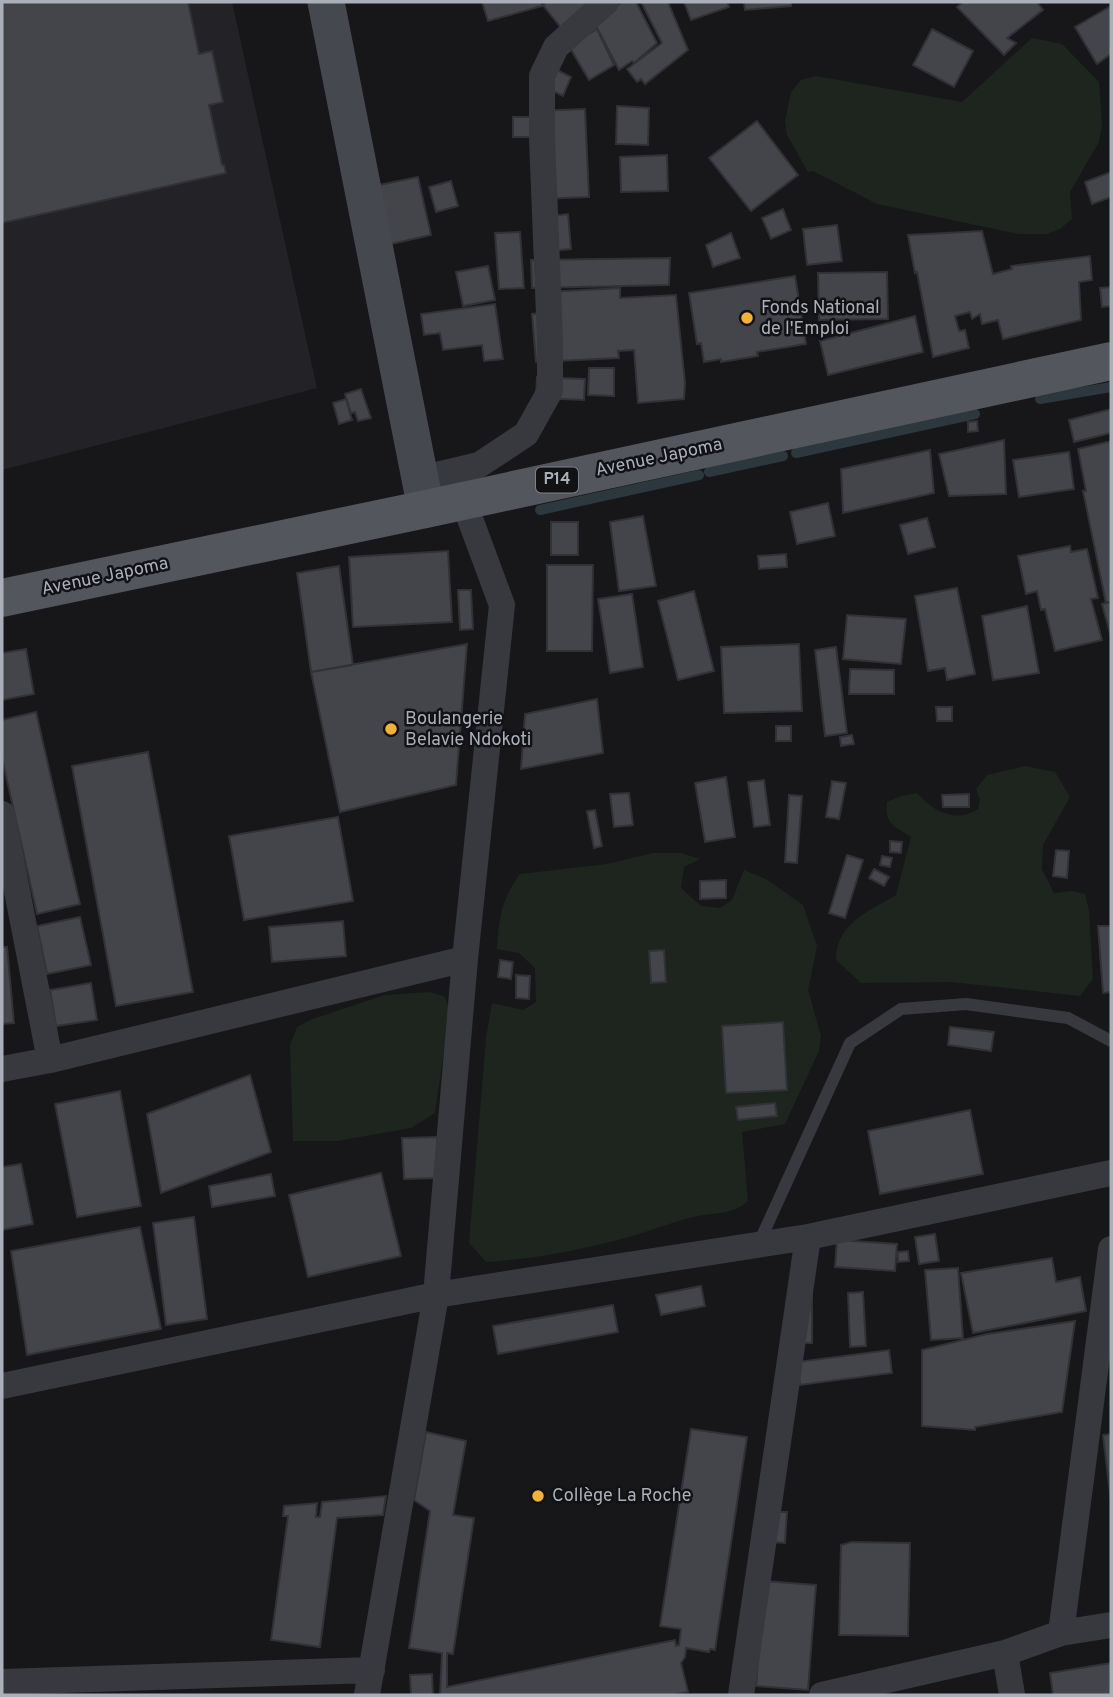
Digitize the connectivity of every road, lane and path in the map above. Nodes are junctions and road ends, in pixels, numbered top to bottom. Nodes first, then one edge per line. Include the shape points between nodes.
1 (326, 2) edge
2 (606, 2) edge
3 (1111, 361) edge
4 (423, 494) junction
5 (463, 500) junction
6 (2, 598) edge
7 (2, 814) edge
8 (465, 959) junction
9 (1111, 1041) edge
10 (50, 1060) junction
11 (2, 1069) edge
12 (1111, 1173) edge
13 (808, 1237) junction
14 (757, 1247) junction
15 (1111, 1250) edge
16 (436, 1295) junction
17 (2, 1386) edge
18 (1111, 1625) edge
19 (1061, 1633) junction
20 (1005, 1653) junction
21 (2, 1682) edge
22 (369, 1683) edge
23 (741, 1695) edge
24 (822, 1695) edge
25 (1012, 1695) edge

1 - 4 street
2 - 4 street via 556,47 542,76 550,391 526,434
3 - 5 main road, Avenue Japoma / P14
4 - 5 main road, Avenue Japoma / P14
4 - 6 main road, Avenue Japoma / P14
5 - 8 street via 502,605
7 - 10 street
8 - 10 street
8 - 16 street
9 - 14 lane via 1068,1018 966,1004 901,1009 850,1043
10 - 11 street
12 - 13 street
13 - 14 street
13 - 23 street
14 - 16 street
15 - 19 street
16 - 17 street
16 - 22 street
18 - 19 street
19 - 20 street
20 - 24 street
20 - 25 street
21 - 22 street

